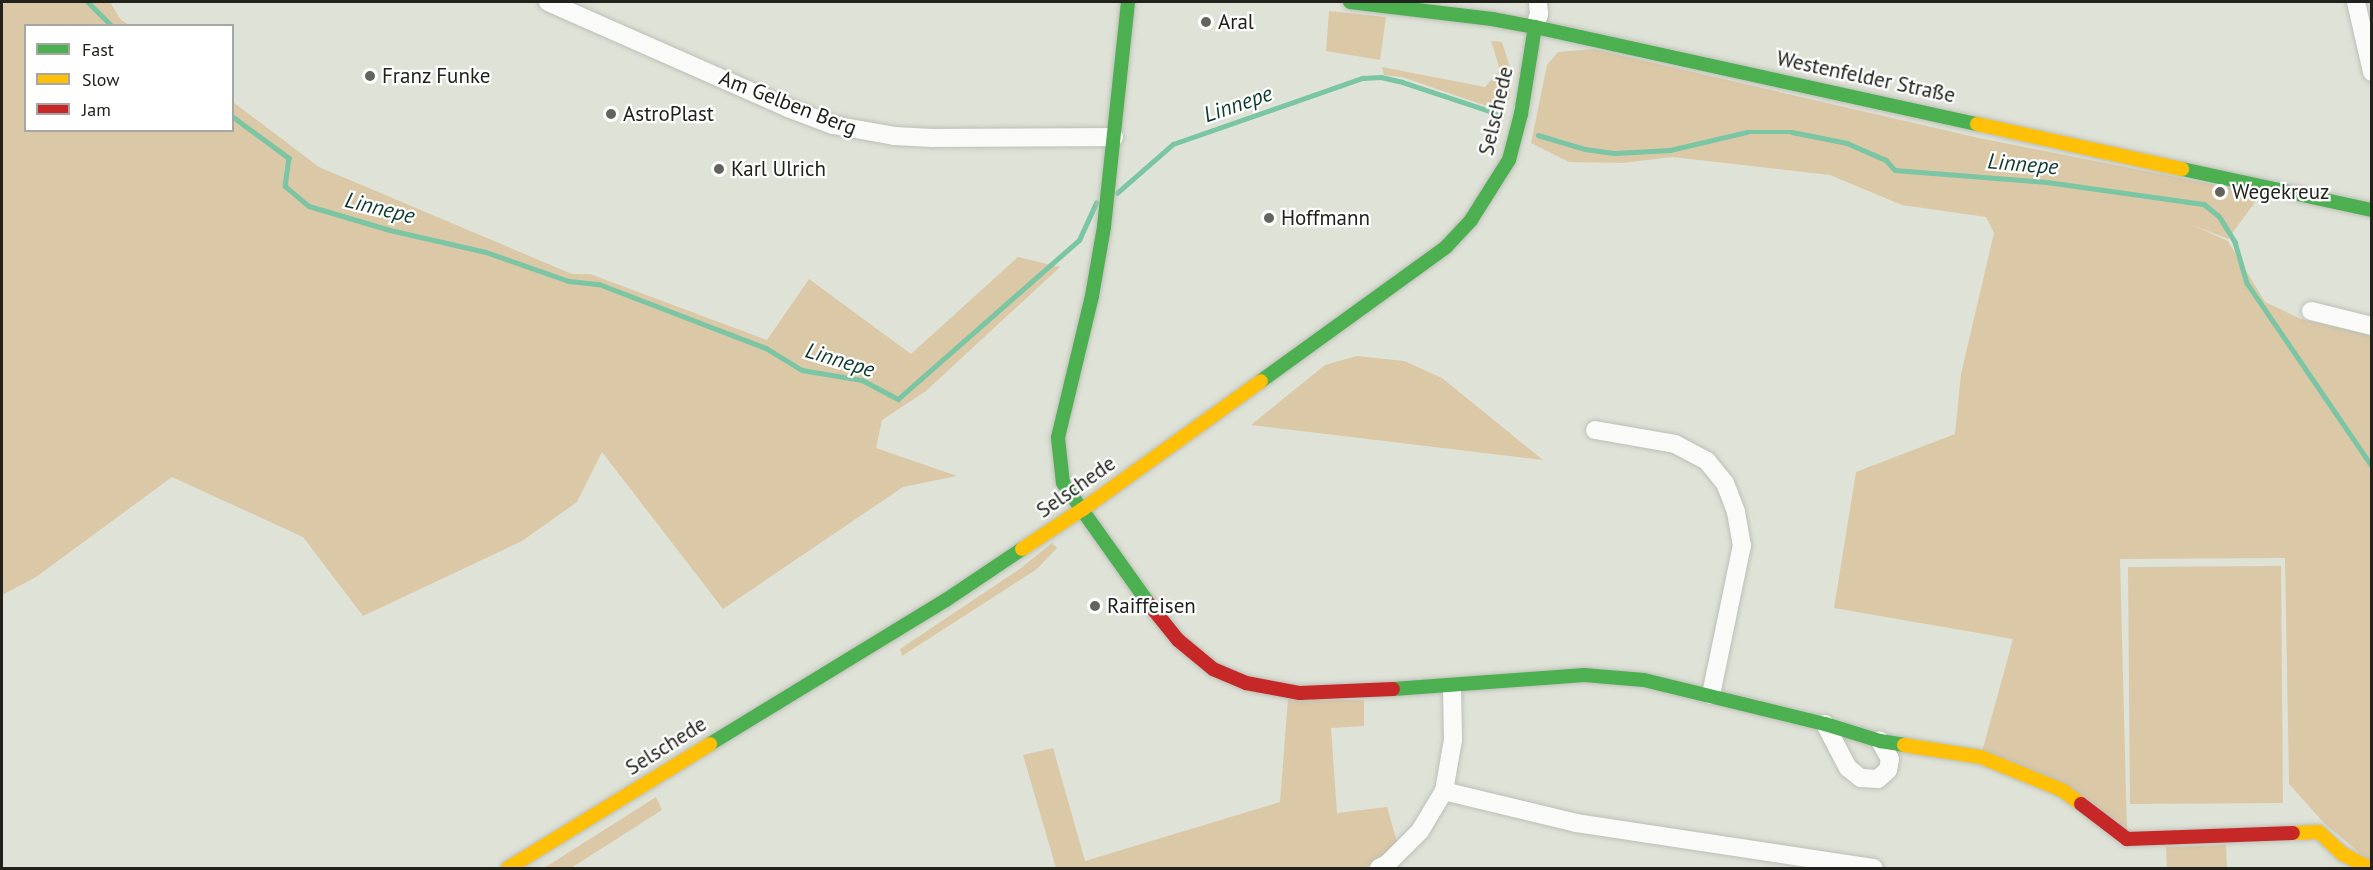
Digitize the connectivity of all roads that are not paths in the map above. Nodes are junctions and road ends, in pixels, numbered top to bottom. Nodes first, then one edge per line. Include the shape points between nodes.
1 (548, 2) edge
2 (1128, 2) edge
3 (1350, 2) edge
4 (1538, 2) edge
5 (2356, 2) edge
6 (1535, 27) junction
7 (2372, 72) edge
8 (1114, 137) junction
9 (2372, 210) edge
10 (2311, 311) dead end
11 (2372, 326) edge
12 (1595, 430) dead end
13 (1083, 509) junction
14 (1452, 687) junction
15 (1711, 695) junction
16 (1826, 724) junction
17 (1880, 741) junction
18 (1444, 791) junction
19 (508, 868) edge
20 (1379, 868) edge
21 (1874, 868) edge
22 (2369, 868) edge

1 - 8 street, Am Gelben Berg via 833,125 894,136 933,138
2 - 8 street
3 - 6 street, Westenfelder Straße
4 - 6 street
5 - 7 street
6 - 9 street, Westenfelder Straße
6 - 13 street, Selschede via 1509,160 1471,220 1446,247
8 - 13 street via 1092,296 1058,438 1063,483
10 - 11 street
12 - 15 street via 1675,444 1707,461 1725,483 1742,545
13 - 14 street via 1178,640 1213,669 1246,683 1300,693
13 - 19 street, Selschede via 946,600
14 - 15 street via 1584,675 1644,680
14 - 18 street via 1453,740
15 - 16 street
16 - 17 street
16 - 17 street via 1848,768 1861,778 1878,779 1888,770 1890,759
17 - 22 street via 1981,757 2062,790 2127,839 2319,832 2343,854
18 - 20 street via 1419,831
18 - 21 street via 1576,823

